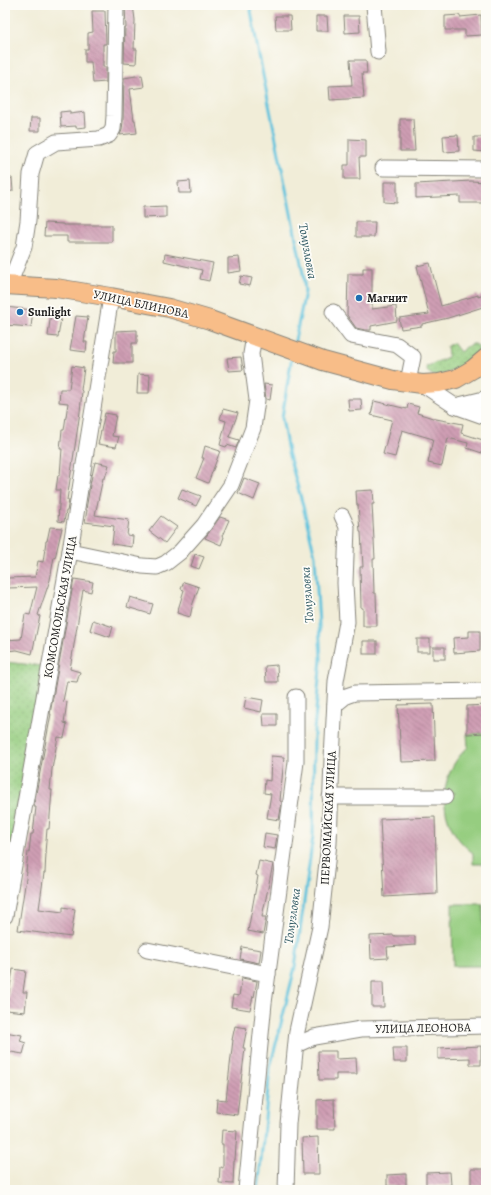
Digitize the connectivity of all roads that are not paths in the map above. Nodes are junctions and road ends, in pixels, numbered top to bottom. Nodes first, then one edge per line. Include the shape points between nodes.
1 (116, 5) edge
2 (374, 5) edge
3 (378, 52) dead end
4 (383, 168) dead end
5 (486, 169) edge
6 (7, 285) edge
7 (111, 297) junction
8 (333, 312) dead end
9 (254, 336) junction
10 (486, 358) edge
11 (415, 383) junction
12 (486, 398) edge
13 (455, 406) junction
14 (486, 417) edge
15 (342, 516) dead end
16 (70, 551) junction
17 (486, 691) edge
18 (296, 697) dead end
19 (335, 705) junction
20 (330, 797) junction
21 (445, 797) dead end
22 (5, 916) edge
23 (147, 950) dead end
24 (268, 974) junction
25 (486, 1026) edge
26 (296, 1045) junction
27 (246, 1190) edge
28 (286, 1190) edge

1 - 6 street via 113,129 109,135 99,139 56,142 37,153 31,174 24,247
2 - 3 street
4 - 5 street
6 - 7 main road, УЛИЦА БЛИНОВА via 56,288
7 - 9 main road, УЛИЦА БЛИНОВА via 169,308
7 - 16 street, КОМСОМОЛЬСКАЯ УЛИЦА
8 - 11 street via 351,336 397,345 413,357
9 - 11 main road, УЛИЦА БЛИНОВА via 323,361 393,380
9 - 16 street via 251,354 257,400 253,428 231,485 204,525 180,552 157,567
10 - 11 main road via 456,378 439,383
11 - 13 street
12 - 13 street
13 - 14 street
15 - 19 street, ПЕРВОМАЙСКАЯ УЛИЦА via 347,527 347,622 336,682
16 - 22 street, КОМСОМОЛЬСКАЯ УЛИЦА
17 - 19 street via 355,693 346,696
18 - 24 street via 296,762
19 - 20 street, ПЕРВОМАЙСКАЯ УЛИЦА
20 - 21 street
20 - 26 street, ПЕРВОМАЙСКАЯ УЛИЦА via 329,844 320,927
23 - 24 street
24 - 27 street
25 - 26 street, УЛИЦА ЛЕОНОВА via 361,1029 314,1037
26 - 28 street, ПЕРВОМАЙСКАЯ УЛИЦА via 288,1124

